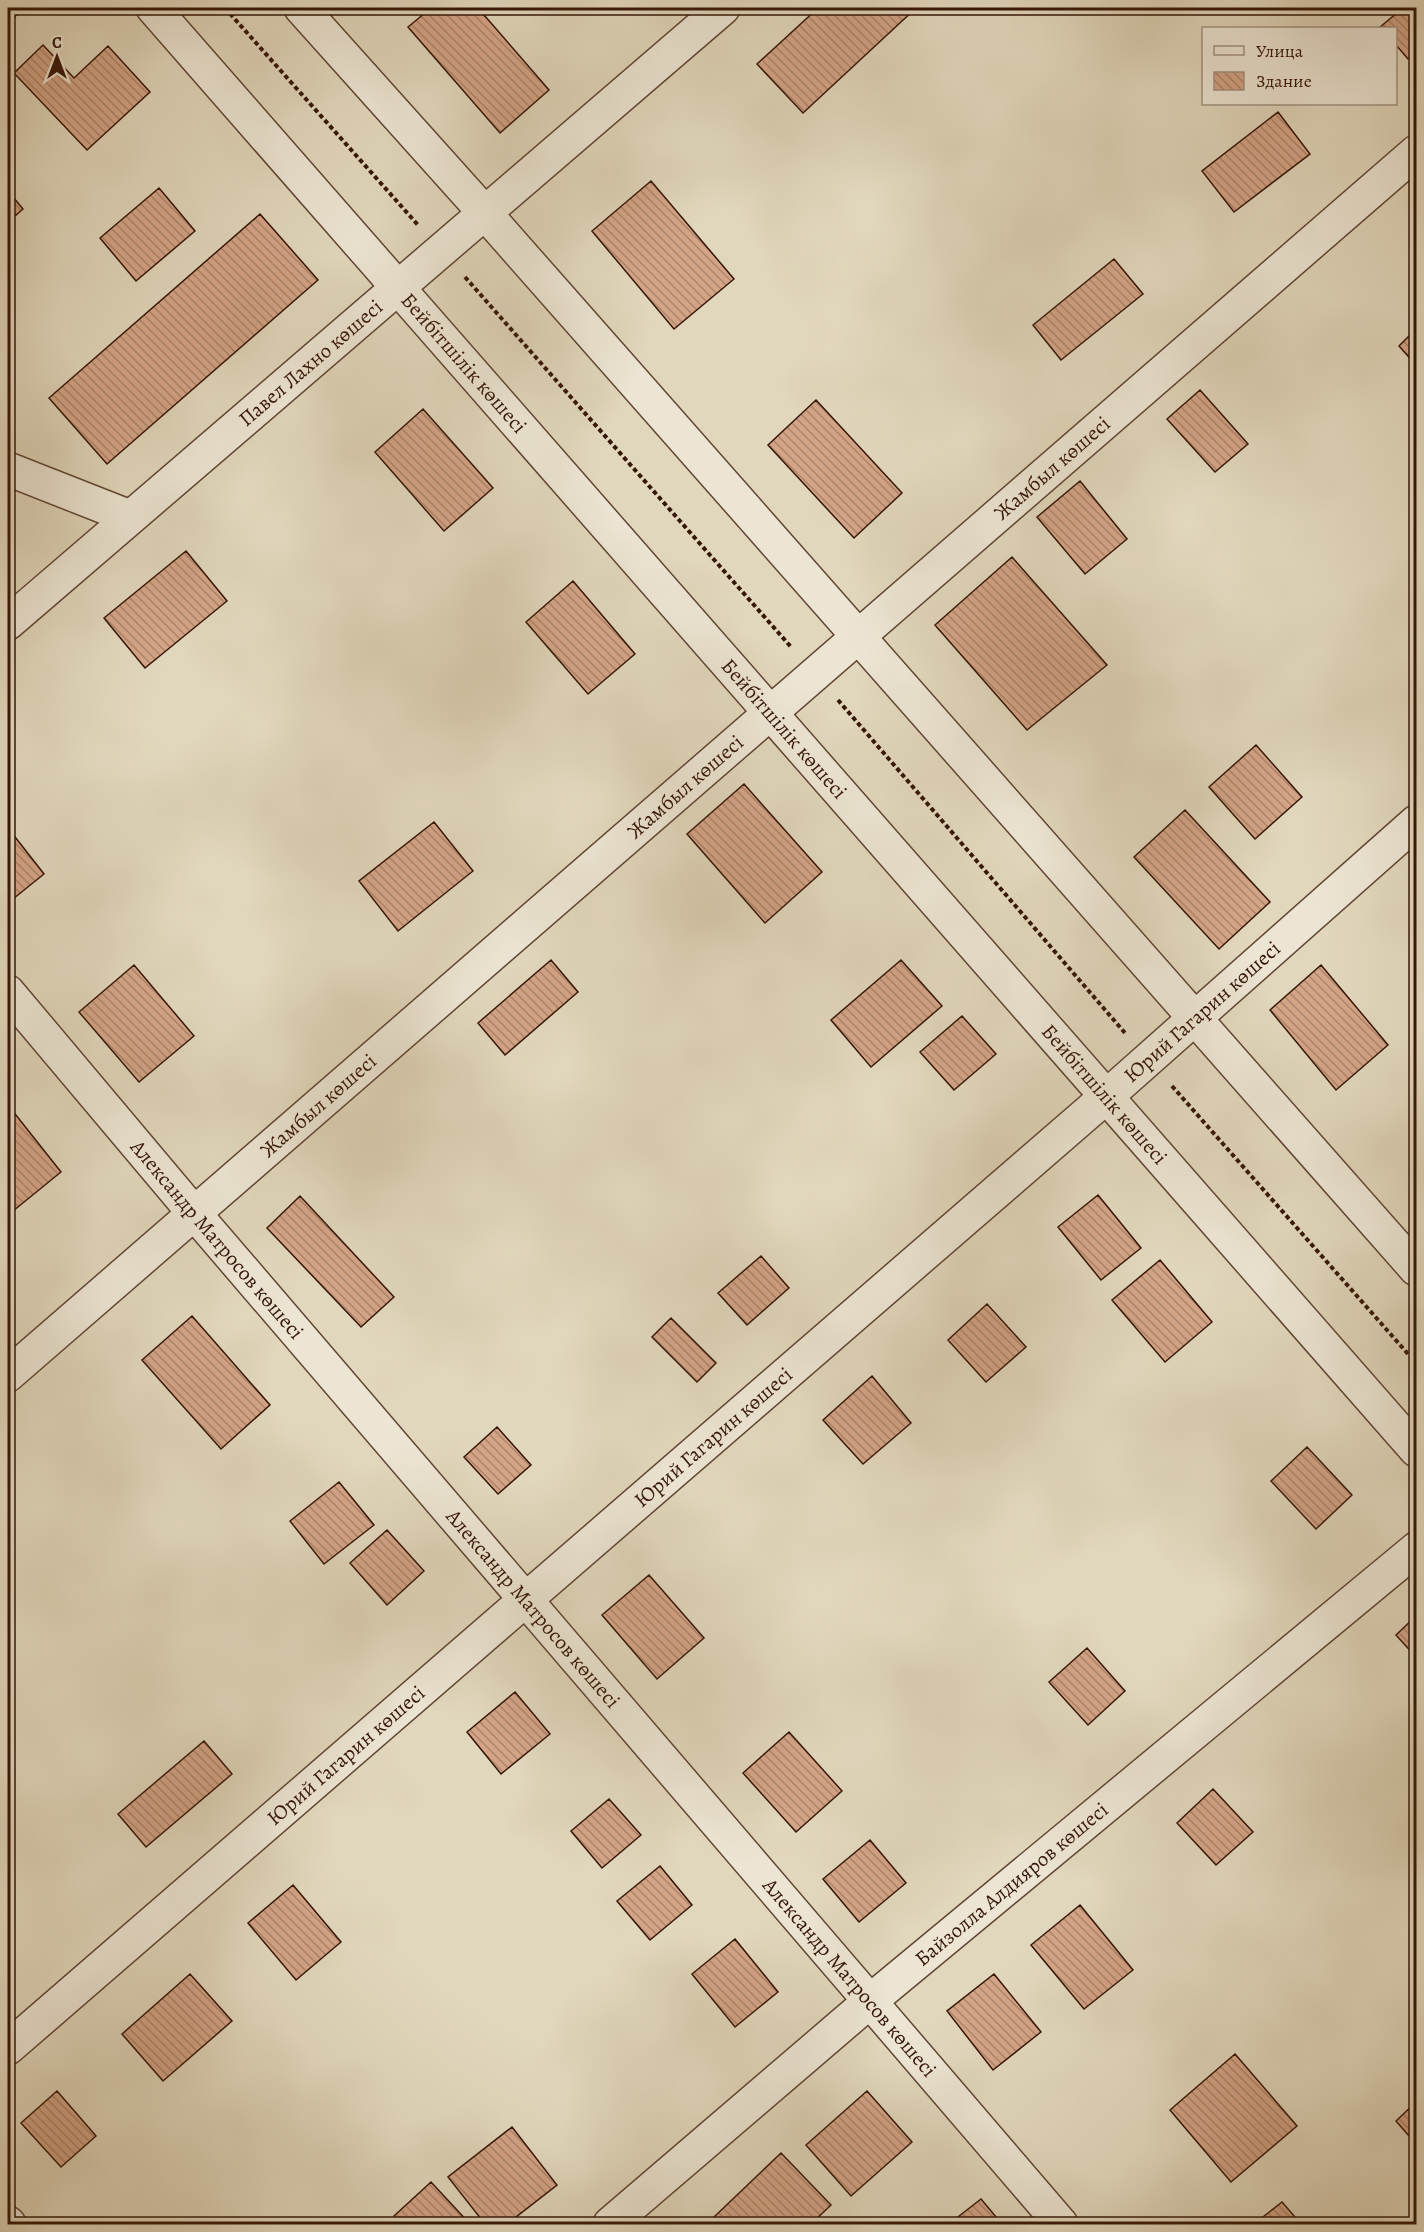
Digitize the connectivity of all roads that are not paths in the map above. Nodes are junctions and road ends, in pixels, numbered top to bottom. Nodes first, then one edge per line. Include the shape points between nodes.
1 (153, 8) edge
2 (301, 8) edge
3 (723, 8) edge
4 (1416, 152) edge
5 (484, 212) junction
6 (397, 286) junction
7 (8, 469) edge
8 (130, 517) junction
9 (8, 623) edge
10 (858, 638) junction
11 (771, 713) junction
12 (1416, 822) edge
13 (8, 992) edge
14 (1194, 1018) junction
15 (1107, 1096) junction
16 (194, 1213) junction
17 (1416, 1269) edge
18 (8, 1375) edge
19 (1416, 1450) edge
20 (1416, 1549) edge
21 (526, 1599) junction
22 (870, 2002) junction
23 (8, 2048) edge
24 (610, 2224) edge
25 (1061, 2224) edge

1 - 6 street, Бейбітшілік көшесі
2 - 5 street
3 - 5 street, Павел Лахно көшесі
4 - 10 street, Жамбыл көшесі
5 - 6 street, Павел Лахно көшесі
5 - 10 street
6 - 8 street, Павел Лахно көшесі
6 - 11 street, Бейбітшілік көшесі
7 - 8 street
8 - 9 street, Павел Лахно көшесі
10 - 11 street, Жамбыл көшесі
10 - 14 street
11 - 15 street, Бейбітшілік көшесі
11 - 16 street, Жамбыл көшесі
12 - 14 street, Юрий Гагарин көшесі
13 - 16 street, Александр Матросов көшесі
14 - 15 street, Юрий Гагарин көшесі
14 - 17 street
15 - 19 street, Бейбітшілік көшесі
15 - 21 street, Юрий Гагарин көшесі
16 - 18 street, Жамбыл көшесі
16 - 21 street, Александр Матросов көшесі
20 - 22 street, Байзолла Алдияров көшесі
21 - 22 street, Александр Матросов көшесі
21 - 23 street, Юрий Гагарин көшесі
22 - 24 street, Байзолла Алдияров көшесі
22 - 25 street, Александр Матросов көшесі

